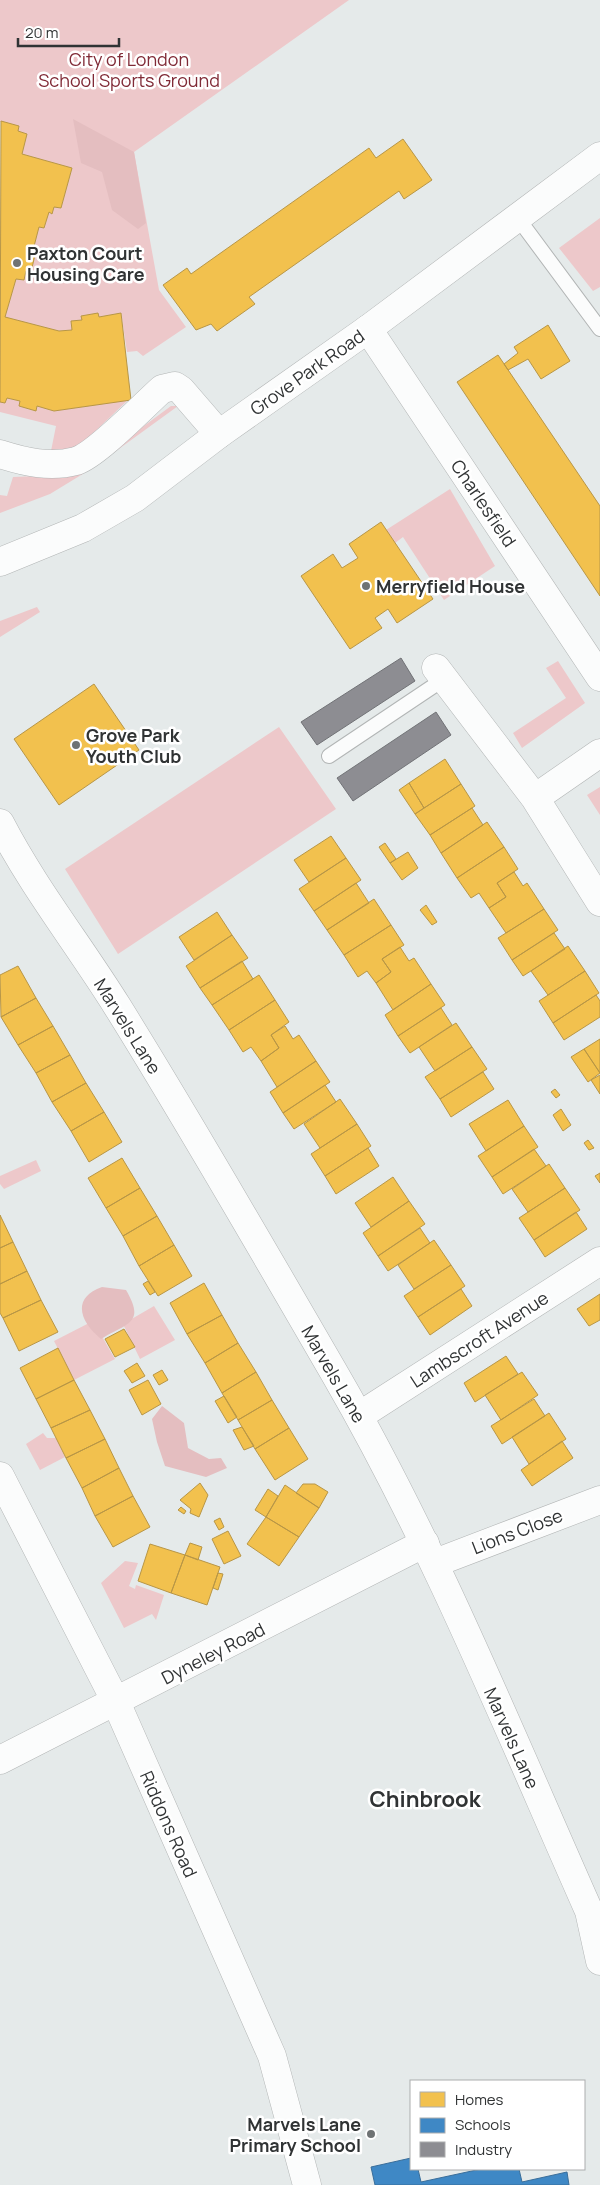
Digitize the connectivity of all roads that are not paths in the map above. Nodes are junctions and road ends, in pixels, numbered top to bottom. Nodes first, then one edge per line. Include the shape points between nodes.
1 (600, 156) edge
2 (517, 217) junction
3 (368, 329) junction
4 (600, 329) edge
5 (219, 434) junction
6 (0, 454) edge
7 (0, 562) edge
8 (440, 673) joint
9 (600, 677) edge
10 (600, 753) edge
11 (329, 756) dead end
12 (535, 798) junction
13 (0, 823) edge
14 (600, 902) edge
15 (600, 1262) edge
16 (359, 1416) junction
17 (0, 1476) edge
18 (600, 1500) edge
19 (430, 1553) junction
20 (116, 1702) junction
21 (0, 1760) edge
22 (600, 1960) edge
23 (307, 2185) edge

1 - 2 street, Grove Park Road
2 - 3 street, Grove Park Road
2 - 4 lane
3 - 5 street, Grove Park Road
3 - 9 street, Charlesfield
5 - 6 street via 181,390 169,386 78,460 39,464
5 - 7 street, Grove Park Road via 126,503 83,528
8 - 11 lane
8 - 12 street
10 - 12 street
12 - 14 street
13 - 16 street, Marvels Lane via 16,854 118,1007 177,1104
15 - 16 street, Lambscroft Avenue
16 - 19 street, Marvels Lane
17 - 20 street, Riddons Road
18 - 19 street, Lions Close
19 - 20 street, Dyneley Road
19 - 22 street, Marvels Lane via 589,1911
20 - 21 street, Dyneley Road
20 - 23 street, Riddons Road via 272,2056

